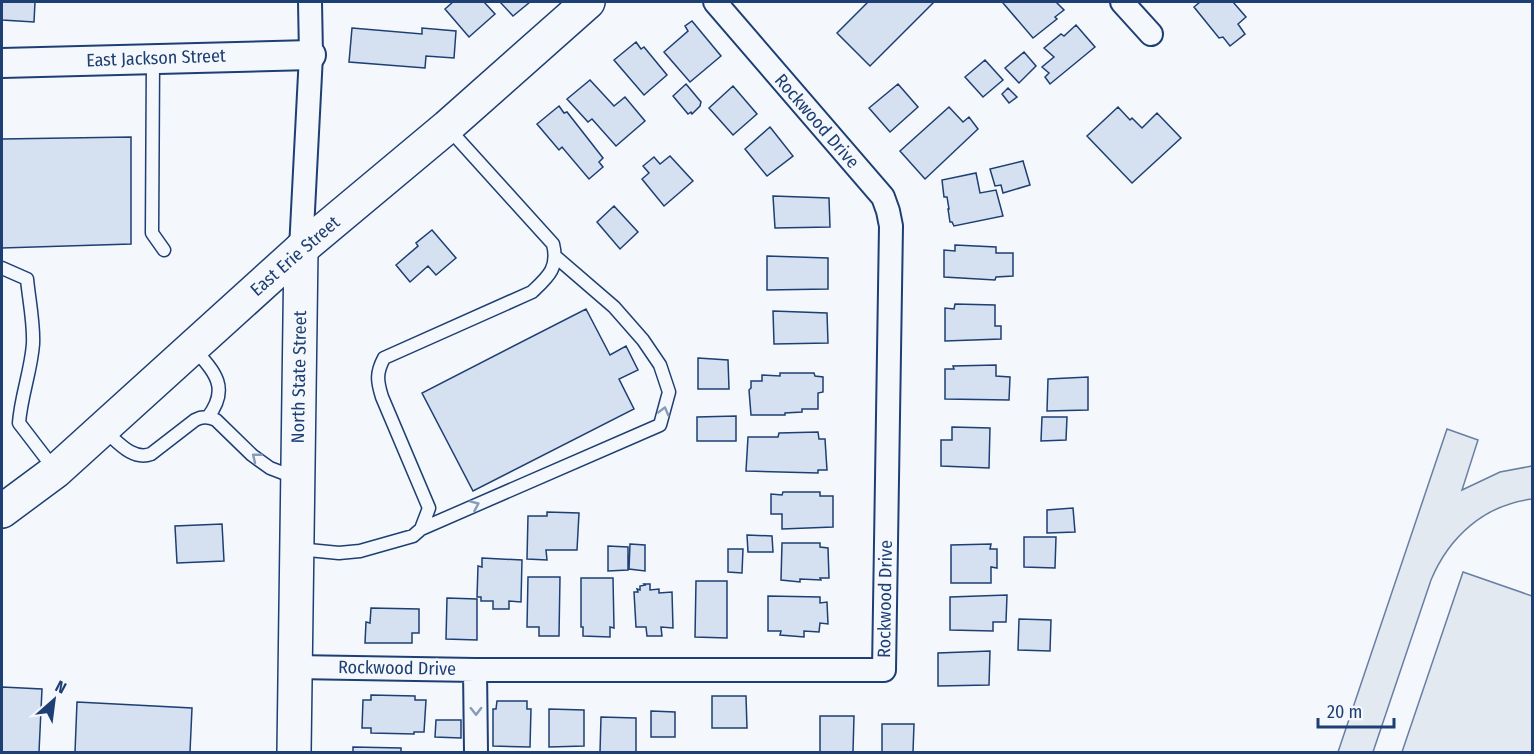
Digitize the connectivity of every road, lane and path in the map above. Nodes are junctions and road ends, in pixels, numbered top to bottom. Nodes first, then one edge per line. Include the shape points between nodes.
1 (310, 2) edge
2 (588, 2) edge
3 (715, 2) edge
4 (1122, 2) edge
5 (1151, 34) dead end
6 (311, 55) junction
7 (153, 58) junction
8 (2, 63) edge
9 (447, 127) junction
10 (301, 249) junction
11 (164, 250) dead end
12 (556, 257) junction
13 (2, 268) edge
14 (192, 348) junction
15 (208, 417) junction
16 (103, 428) junction
17 (56, 471) junction
18 (297, 478) junction
19 (2, 511) edge
20 (422, 529) junction
21 (296, 549) junction
22 (295, 667) junction
23 (475, 670) junction
24 (294, 753) edge
25 (476, 753) edge

1 - 6 street, North State Street
2 - 9 main road, East Erie Street
3 - 23 street, Rockwood Drive via 882,196 888,211 891,226 884,670
4 - 5 street
6 - 7 street, East Jackson Street
6 - 10 street, North State Street
7 - 8 street, East Jackson Street
7 - 11 lane via 152,233
9 - 10 main road, East Erie Street
9 - 12 lane via 553,244
10 - 14 main road, East Erie Street
10 - 18 main road, North State Street
12 - 20 lane via 549,276 532,292 384,358 378,369 382,397 429,508
20 -> 12 lane via 660,424 669,392 660,365 614,307
13 - 17 lane via 27,279 33,342 19,423
14 - 15 lane via 218,381 219,396
14 - 16 main road, East Erie Street
15 - 16 lane via 195,420 145,456 127,450
18 -> 15 lane via 270,468
16 - 17 main road, East Erie Street
17 - 19 main road, East Erie Street
18 - 21 main road, North State Street
20 - 21 lane via 413,536 360,551
21 - 22 main road, North State Street
22 - 23 street, Rockwood Drive
22 - 24 main road, North State Street
23 -> 25 street

